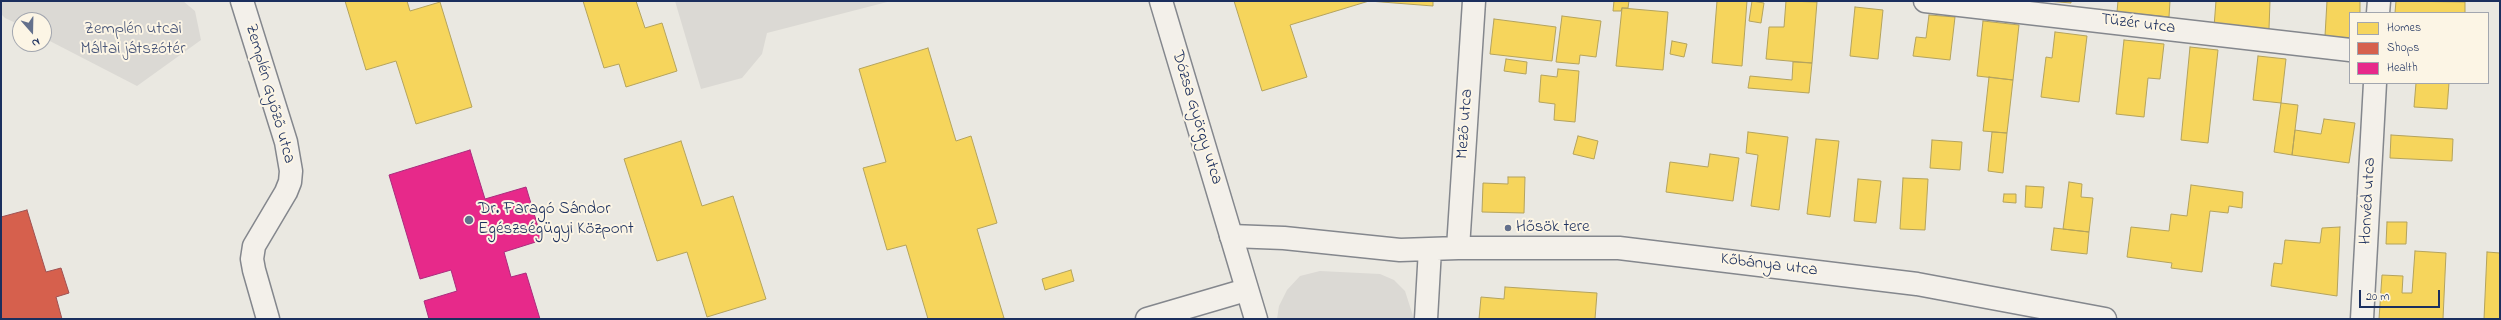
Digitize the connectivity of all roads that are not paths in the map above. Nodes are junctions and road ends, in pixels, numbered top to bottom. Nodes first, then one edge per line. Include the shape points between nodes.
1 (242, 1) edge
2 (1161, 1) edge
3 (1474, 1) edge
4 (1925, 1) edge
5 (2378, 1) edge
6 (2378, 12) edge
7 (2349, 50) edge
8 (2375, 84) edge
9 (1231, 236) junction
10 (1458, 248) junction
11 (1430, 249) junction
12 (1246, 290) junction
13 (268, 319) edge
14 (1147, 319) edge
15 (1256, 319) edge
16 (1426, 319) edge
17 (2105, 319) edge
18 (2362, 319) edge

1 - 13 street, Zemplén Győző utca via 286,142 291,171 286,192 254,246 254,270
2 - 9 street, Dózsa György utca
3 - 10 street, Mező utca
4 - 7 street, Tüzér utca
5 - 6 street
8 - 18 street, Honvéd utca
9 - 11 street via 1284,238 1400,250
9 - 12 street, Dózsa György utca
10 - 11 street, Kőbánya utca
10 - 17 street, Kőbánya utca via 1619,248 1916,284
11 - 16 street
12 - 14 street
12 - 15 street, Dózsa György utca

